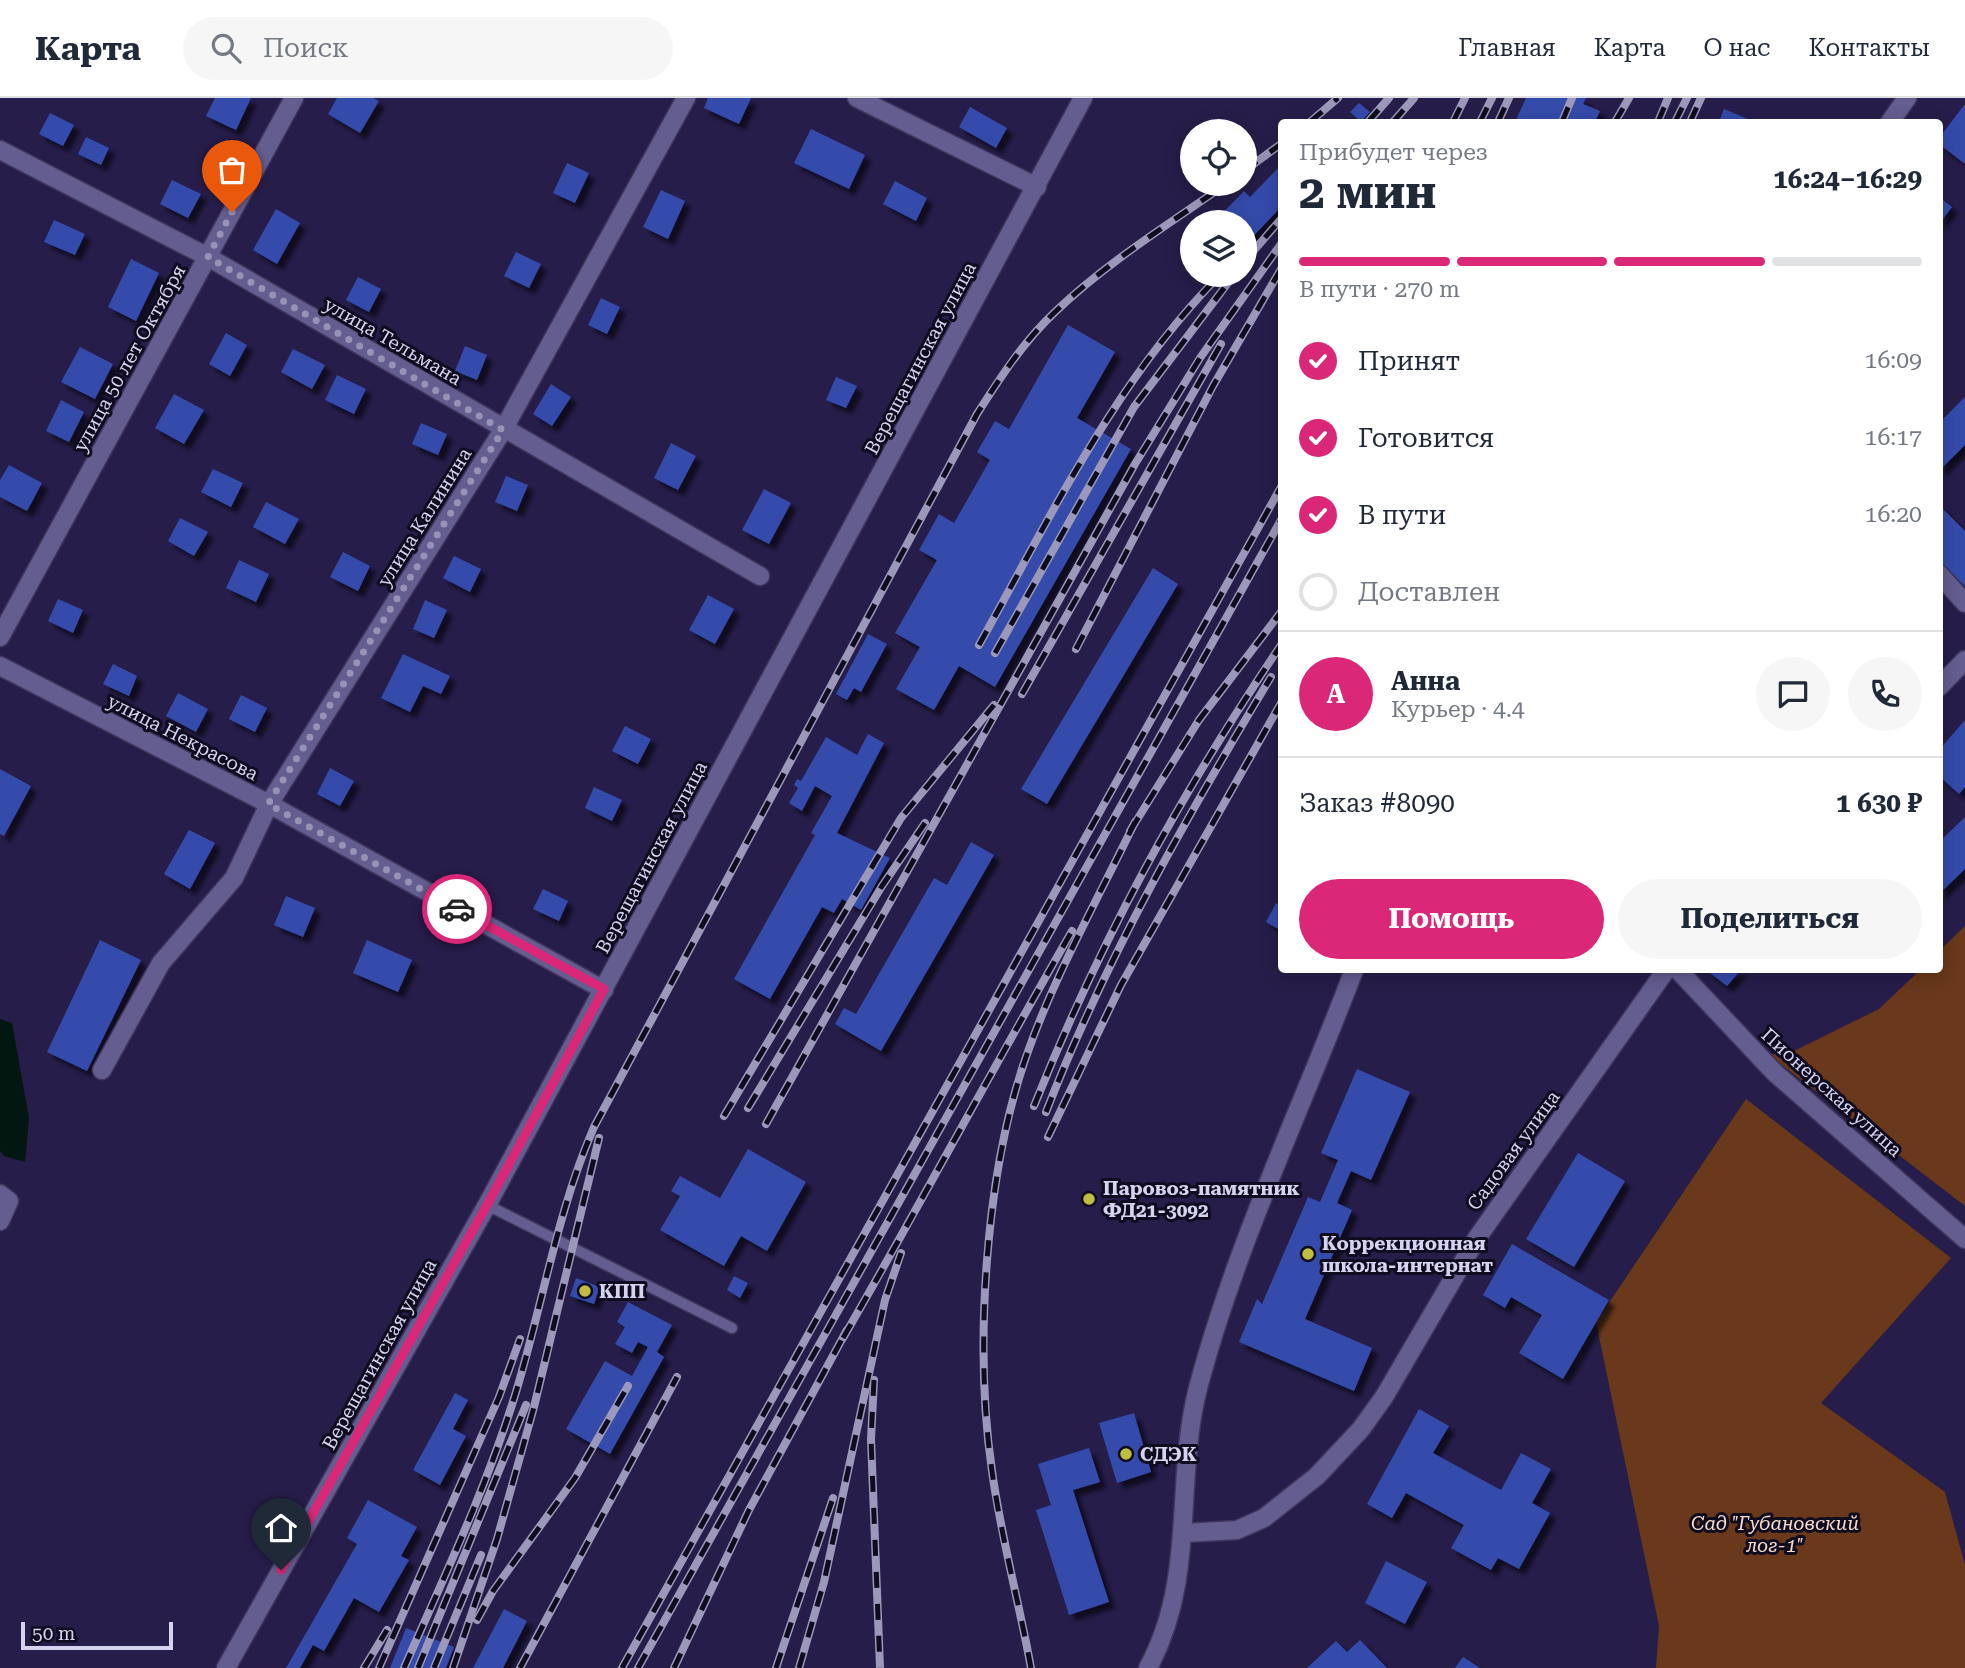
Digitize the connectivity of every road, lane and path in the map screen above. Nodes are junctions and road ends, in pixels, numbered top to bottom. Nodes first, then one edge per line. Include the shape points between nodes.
1 (294, 98) edge
2 (686, 98) edge
3 (857, 98) edge
4 (1083, 98) edge
5 (1907, 98) edge
6 (1892, 119) edge
7 (0, 150) edge
8 (1037, 187) junction
9 (208, 257) junction
10 (503, 430) junction
11 (760, 576) dead end
12 (1943, 578) edge
13 (1965, 603) edge
14 (0, 637) edge
15 (1965, 660) edge
16 (0, 666) edge
17 (1943, 683) edge
18 (268, 804) junction
19 (1353, 973) edge
20 (1664, 973) edge
21 (1681, 973) edge
22 (604, 989) junction
23 (102, 1070) dead end
24 (5, 1197) edge
25 (487, 1205) junction
26 (0, 1221) edge
27 (1965, 1239) edge
28 (732, 1328) dead end
29 (1185, 1533) junction
30 (226, 1668) edge
31 (1148, 1668) edge

1 - 9 street, улица 50 лет Октября
2 - 10 street, улица Калинина
3 - 8 street
4 - 8 street, Верещагинская улица
5 - 6 street
7 - 9 street, улица Тельмана
8 - 22 street, Верещагинская улица
9 - 10 street, улица Тельмана
9 - 14 street, улица 50 лет Октября
10 - 11 street, улица Тельмана
10 - 18 street, улица Калинина
12 - 13 street
15 - 17 street
16 - 18 street, улица Некрасова
18 - 22 street, улица Некрасова
18 - 23 street, улица Калинина via 234,878 161,963
19 - 29 street via 1252,1225 1202,1376 1191,1419
20 - 29 street, Садовая улица via 1477,1238 1361,1429 1317,1476 1264,1518 1237,1530
21 - 27 street, Пионерская улица via 1775,1073
22 - 25 street, Верещагинская улица
24 - 26 street
25 - 28 lane
25 - 30 street, Верещагинская улица
29 - 31 street via 1171,1614

